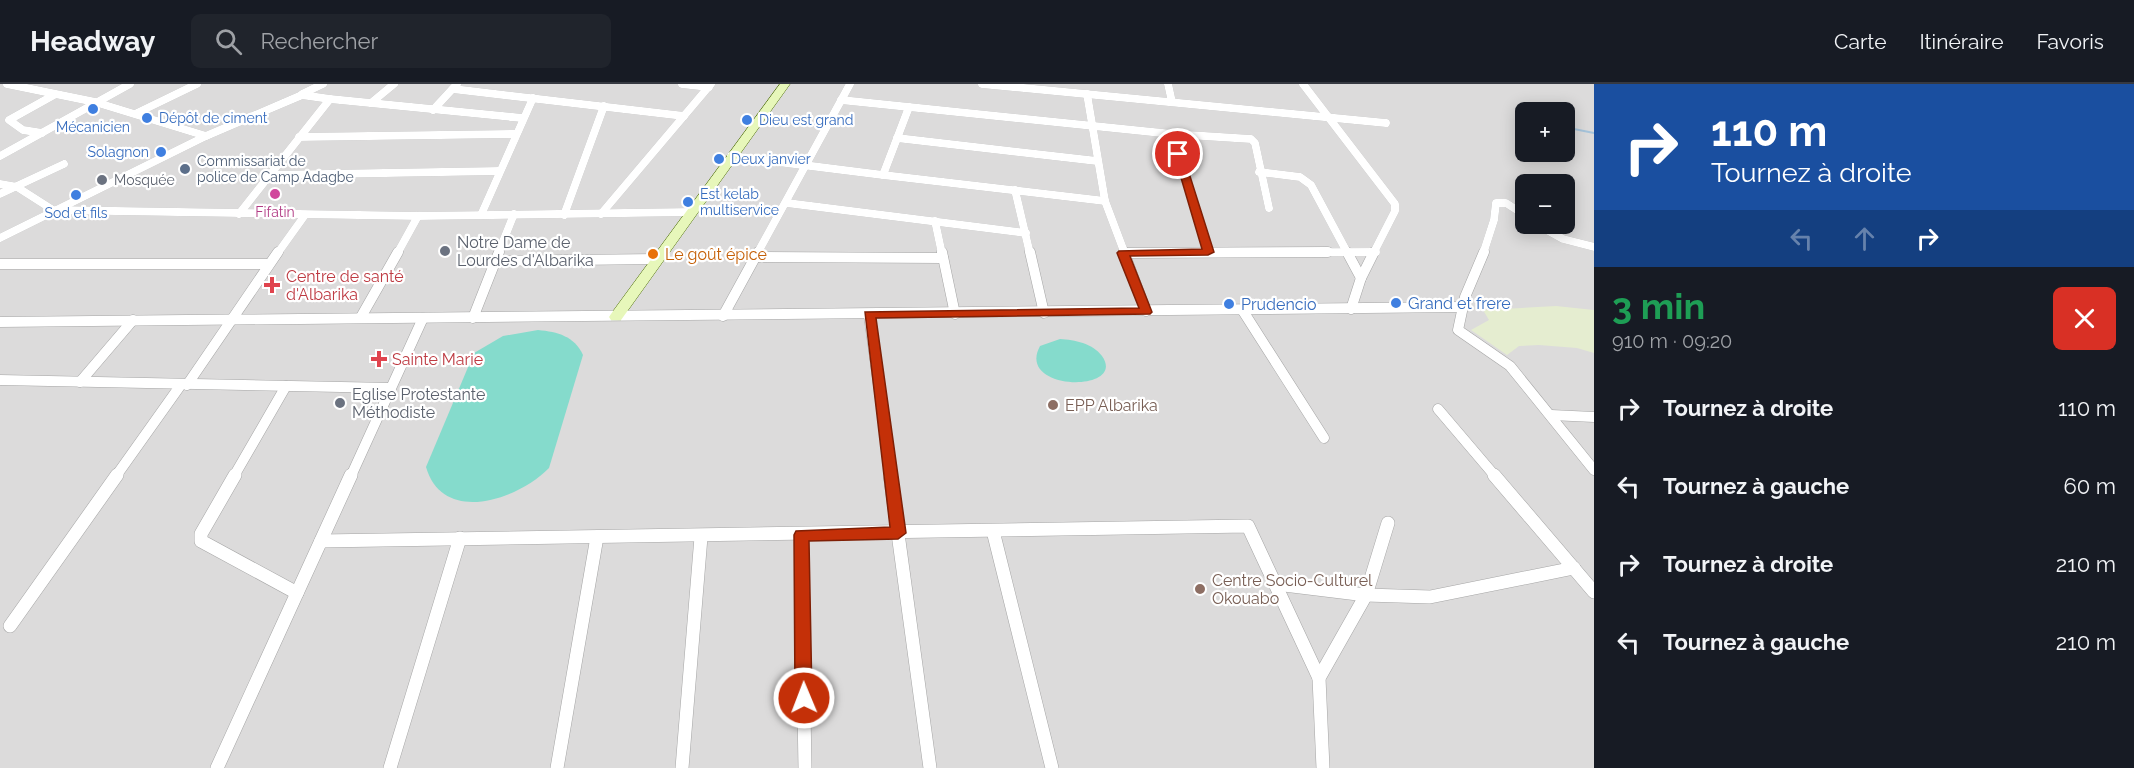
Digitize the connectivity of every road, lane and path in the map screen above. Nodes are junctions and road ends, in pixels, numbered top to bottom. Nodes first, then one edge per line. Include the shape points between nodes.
1 (7, 84) edge
2 (129, 84) edge
3 (197, 84) edge
4 (323, 84) edge
5 (394, 84) edge
6 (682, 84) edge
7 (785, 84) edge
8 (850, 84) edge
9 (982, 84) edge
10 (1168, 84) edge
11 (1298, 84) edge
12 (1303, 84) edge
13 (710, 85) edge
14 (993, 85) edge
15 (455, 86) edge
16 (54, 94) junction
17 (302, 94) junction
18 (1087, 94) junction
19 (533, 98) junction
20 (330, 99) junction
21 (841, 100) junction
22 (95, 102) junction
23 (1172, 102) junction
24 (371, 104) junction
25 (604, 106) junction
26 (909, 107) junction
27 (433, 110) junction
28 (136, 113) junction
29 (684, 116) junction
30 (1327, 117) junction
31 (522, 118) junction
32 (1386, 123) dead end
33 (1092, 126) junction
34 (42, 133) junction
35 (515, 134) junction
36 (1172, 134) junction
37 (206, 136) junction
38 (299, 136) junction
39 (897, 138) junction
40 (0, 156) edge
41 (731, 156) junction
42 (1097, 161) junction
43 (64, 164) dead end
44 (806, 165) junction
45 (500, 171) junction
46 (1259, 172) junction
47 (270, 175) junction
48 (883, 175) junction
49 (0, 184) edge
50 (17, 187) junction
51 (1015, 190) junction
52 (0, 194) edge
53 (1105, 201) junction
54 (786, 203) junction
55 (1269, 208) dead end
56 (1515, 209) edge
57 (53, 210) junction
58 (691, 212) junction
59 (239, 213) junction
60 (481, 214) junction
61 (514, 214) junction
62 (601, 214) junction
63 (305, 215) junction
64 (564, 215) junction
65 (418, 216) junction
66 (934, 221) junction
67 (1026, 233) junction
68 (1554, 234) edge
69 (0, 238) edge
70 (1594, 247) edge
71 (1346, 251) junction
72 (1208, 252) junction
73 (1376, 252) junction
74 (1123, 253) junction
75 (754, 257) junction
76 (942, 258) junction
77 (657, 259) junction
78 (495, 261) junction
79 (0, 264) edge
80 (269, 264) junction
81 (1361, 278) junction
82 (1460, 308) junction
83 (1352, 309) junction
84 (1243, 311) junction
85 (1146, 312) junction
86 (1044, 313) junction
87 (955, 314) junction
88 (869, 315) junction
89 (723, 316) junction
90 (361, 317) junction
91 (616, 317) junction
92 (423, 318) junction
93 (473, 318) junction
94 (230, 319) junction
95 (133, 320) junction
96 (0, 322) edge
97 (0, 381) edge
98 (80, 382) junction
99 (184, 385) junction
100 (286, 386) junction
101 (391, 388) junction
102 (1438, 409) dead end
103 (1551, 415) junction
104 (1594, 417) edge
105 (1324, 438) dead end
106 (1594, 470) edge
107 (1388, 523) dead end
108 (993, 531) junction
109 (898, 533) junction
110 (801, 535) junction
111 (597, 537) junction
112 (701, 537) junction
113 (460, 538) junction
114 (321, 541) junction
115 (1574, 568) junction
116 (1276, 584) junction
117 (297, 592) junction
118 (1594, 592) edge
119 (1366, 595) junction
120 (10, 626) dead end
121 (1319, 678) junction
122 (217, 768) edge
123 (390, 768) edge
124 (557, 768) edge
125 (682, 768) edge
126 (805, 768) edge
127 (930, 768) edge
128 (1052, 768) edge
129 (1323, 768) edge

1 - 16 street
2 - 22 street
3 - 28 street
4 - 17 street
5 - 24 street
6 - 13 street
7 - 41 street
8 - 21 street
9 - 14 street
10 - 23 street
11 - 12 street
12 - 30 street
13 - 29 street
14 - 18 street
15 - 19 street
15 - 27 street
16 - 22 street
16 - 34 street via 9,120 23,130
17 - 20 street
17 - 37 street
18 - 23 street
18 - 33 street
19 - 25 street
19 - 31 street
20 - 24 street
20 - 38 street
21 - 26 street
21 - 44 street
22 - 28 street
22 - 34 street
23 - 30 street
24 - 27 street
25 - 29 street
25 - 64 street
26 - 33 street
26 - 39 street
27 - 31 street
28 - 37 street
29 - 62 street
30 - 32 street
30 - 73 street via 1395,204
31 - 35 street
33 - 36 street
33 - 42 street
34 - 40 street
35 - 38 street
35 - 45 street
36 - 46 street via 1251,139
36 - 72 street
37 - 57 street
38 - 47 street
39 - 42 street
39 - 48 street
41 - 44 street
41 - 58 street
42 - 53 street
43 - 50 street
44 - 48 street
44 - 54 street
45 - 47 street
45 - 60 street
46 - 55 street
46 - 71 street via 1305,179
47 - 59 street
48 - 51 street
49 - 50 street
50 - 52 street
50 - 57 street
51 - 53 street
51 - 67 street
53 - 74 street
54 - 66 street
54 - 75 street
56 - 82 street via 1496,202 1495,225
57 - 59 street
57 - 69 street
58 - 62 street
58 - 77 street
59 - 63 street
60 - 61 street
60 - 65 street
61 - 64 street
61 - 78 street
62 - 64 street
63 - 65 street
63 - 80 street
65 - 90 street
66 - 67 street
66 - 76 street
67 - 86 street
68 - 70 street
71 - 72 street
71 - 73 street
71 - 81 street
72 - 74 street
73 - 81 street
74 - 85 street
75 - 76 street
75 - 89 street
76 - 87 street
77 - 78 street
77 - 91 street
78 - 93 street
79 - 80 street
80 - 94 street
81 - 83 street
82 - 83 street
82 - 103 street via 1458,330 1504,360
83 - 84 street
84 - 85 street
84 - 105 street
85 - 86 street
86 - 87 street
87 - 88 street
88 - 89 street
88 - 109 street
89 - 91 street
90 - 92 street
90 - 94 street
91 - 93 street
92 - 93 street
92 - 101 street
94 - 95 street
94 - 99 street
95 - 96 street
95 - 98 street
97 - 98 street
98 - 99 street
99 - 100 street
99 - 120 street
100 - 101 street
100 - 117 street via 201,534 201,541
101 - 114 street
102 - 115 street
103 - 104 street
103 - 106 street
107 - 119 street
108 - 109 street
108 - 116 street via 1248,526
108 - 128 street
109 - 110 street
109 - 127 street
110 - 112 street
110 - 126 street
111 - 112 street
111 - 113 street
111 - 124 street
112 - 125 street
113 - 114 street
113 - 123 street
114 - 117 street
115 - 118 street
115 - 119 street via 1430,597
116 - 119 street
116 - 121 street
117 - 122 street
119 - 121 street
121 - 129 street

